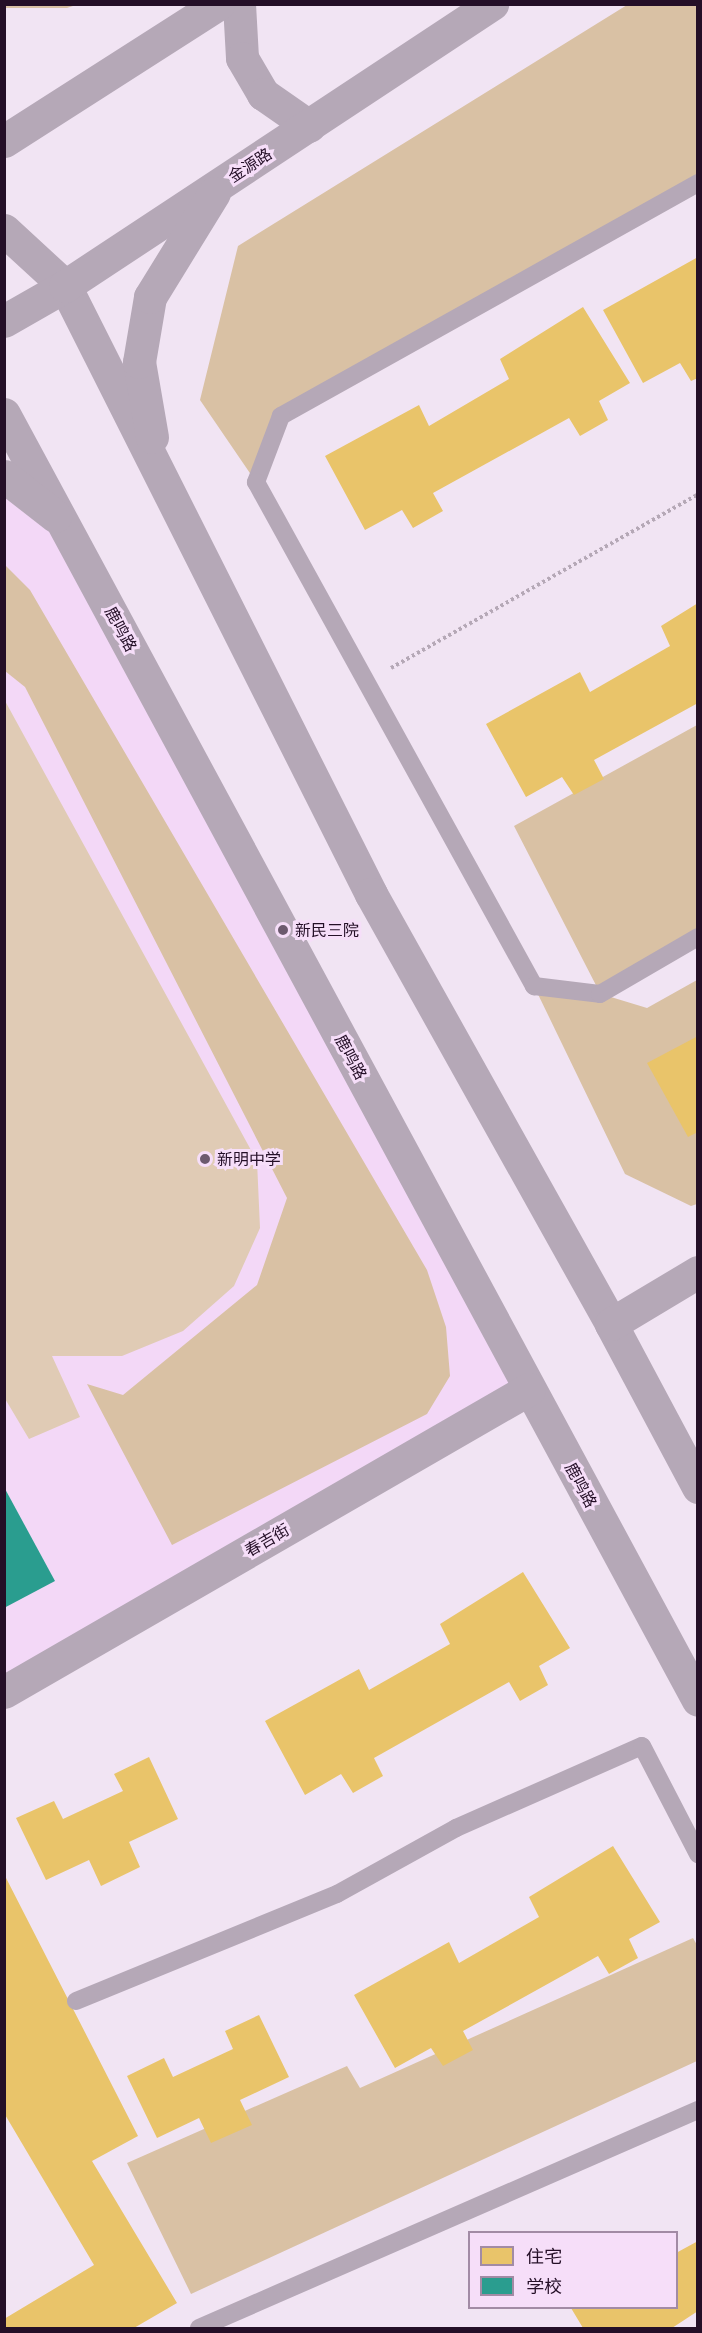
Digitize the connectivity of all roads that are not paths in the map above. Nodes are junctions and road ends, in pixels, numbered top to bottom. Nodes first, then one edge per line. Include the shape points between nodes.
1 (218, 4) edge
2 (239, 4) edge
3 (492, 4) edge
4 (309, 126) junction
5 (4, 141) edge
6 (698, 183) edge
7 (219, 186) junction
8 (4, 230) edge
9 (65, 286) junction
10 (4, 321) edge
11 (4, 414) edge
12 (158, 471) junction
13 (4, 476) edge
14 (64, 522) junction
15 (698, 937) edge
16 (698, 1272) edge
17 (611, 1324) junction
18 (529, 1389) junction
19 (698, 1487) edge
20 (4, 1692) edge
21 (698, 1700) edge
22 (698, 1854) edge
23 (76, 2001) dead end
24 (698, 2110) edge
25 (199, 2328) edge

1 - 5 main road
2 - 4 main road via 242,58 263,94
3 - 4 main road, 金源路
4 - 7 main road, 金源路
6 - 15 lane via 281,416 256,482 534,986 600,994
7 - 9 main road, 金源路
7 - 12 main road via 150,297 139,362
8 - 9 main road
9 - 10 main road, 金源路
9 - 12 main road
11 - 14 main road, 鹿鸣路
12 - 17 main road via 371,894
13 - 14 main road
14 - 18 main road, 鹿鸣路
16 - 17 main road
17 - 19 main road
18 - 20 main road, 春吉街
18 - 21 main road, 鹿鸣路
22 - 23 lane via 642,1746 456,1828 337,1894
24 - 25 lane

